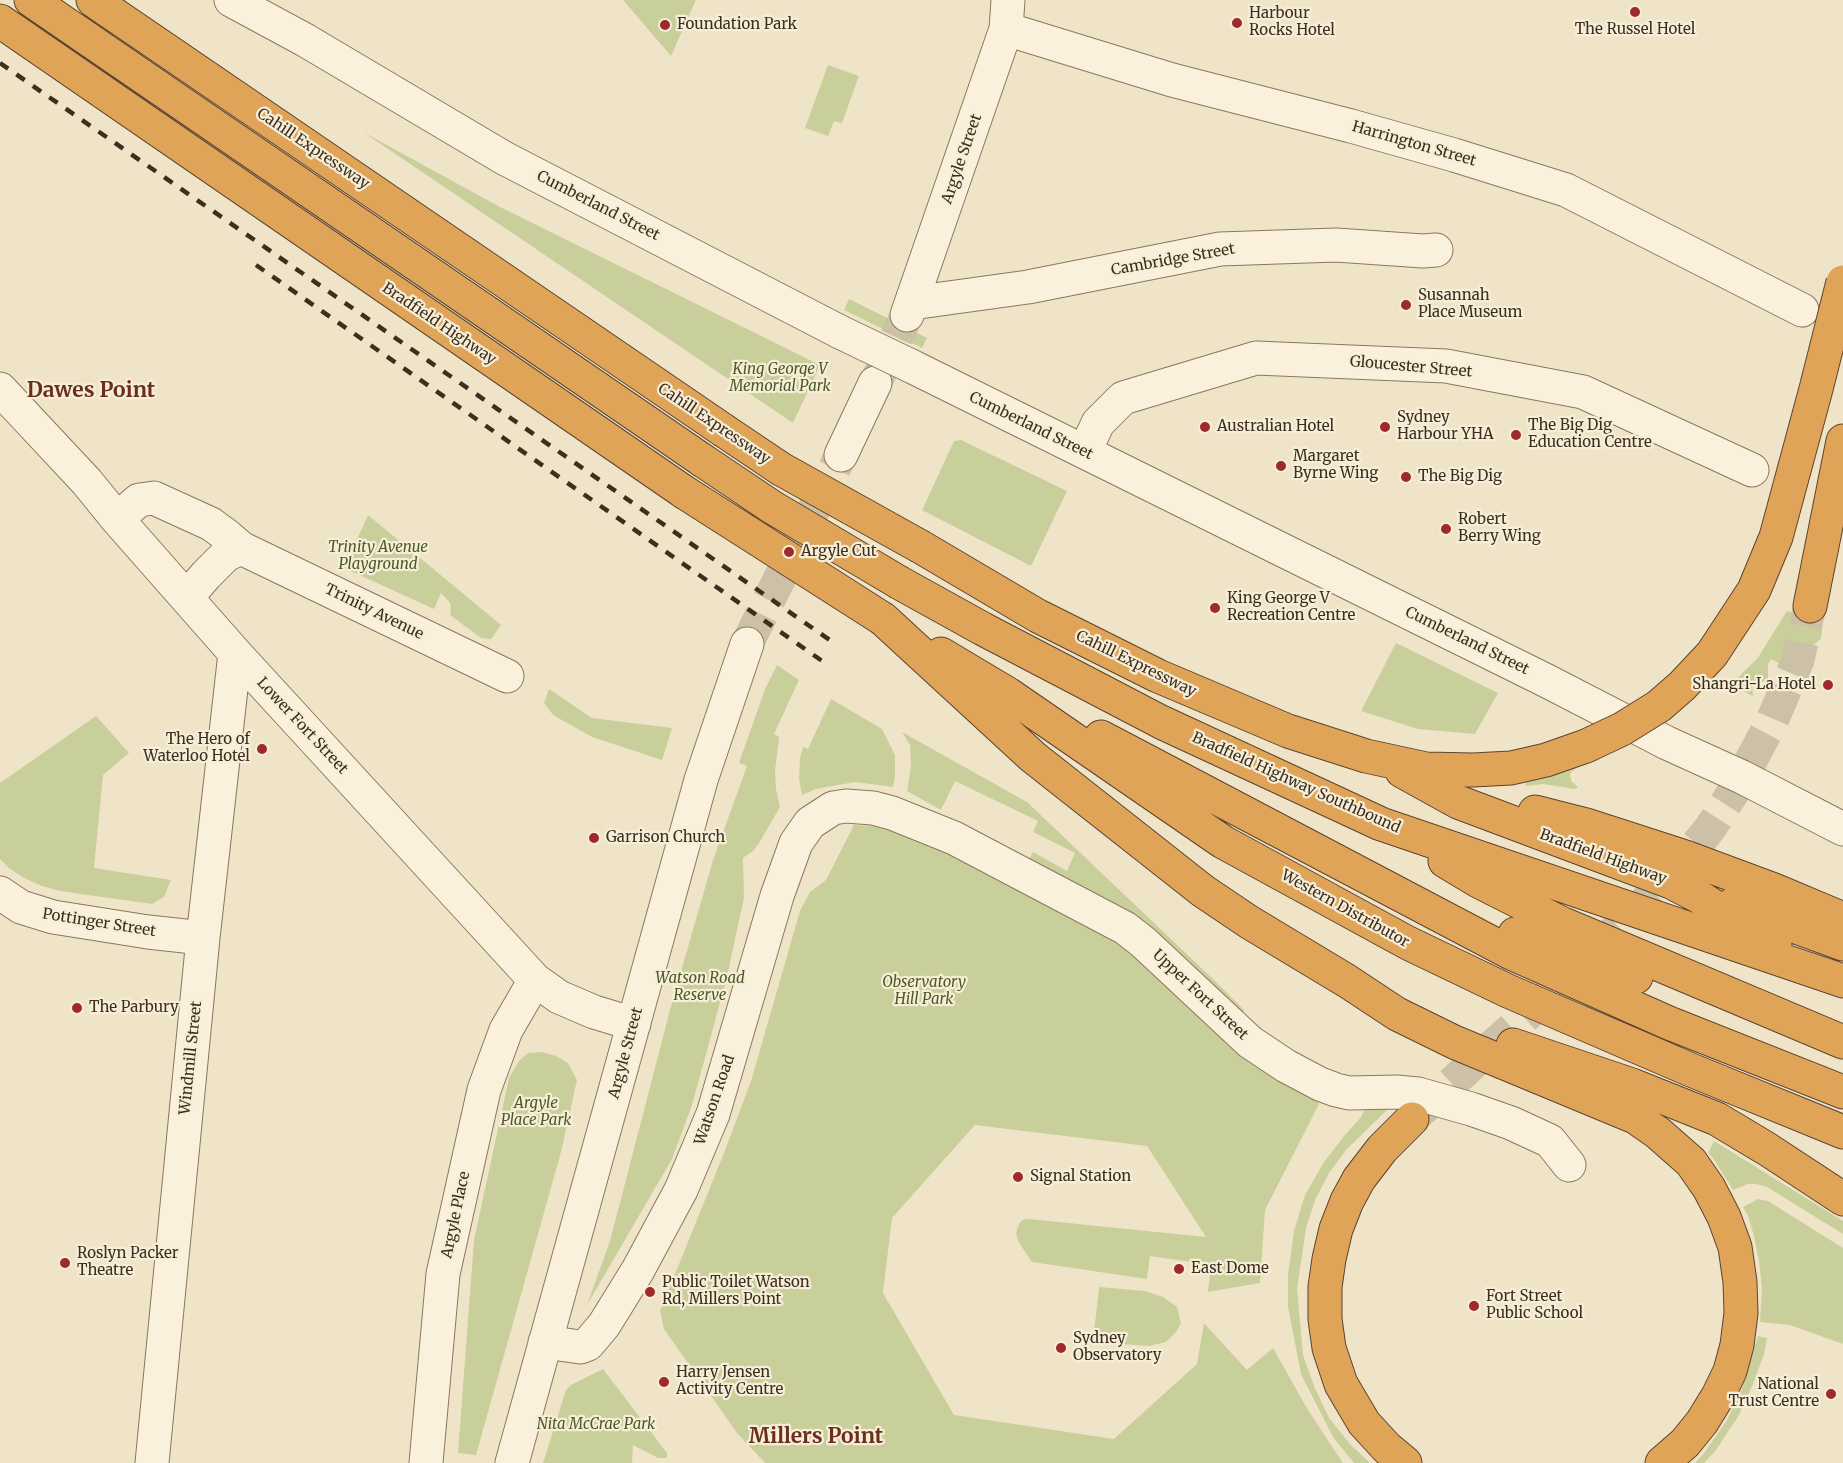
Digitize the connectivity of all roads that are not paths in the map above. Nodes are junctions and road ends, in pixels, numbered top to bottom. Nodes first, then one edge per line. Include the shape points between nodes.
1 (31, 0) edge
2 (93, 0) edge
3 (231, 0) edge
4 (1007, 15) edge
5 (0, 21) edge
6 (1436, 250) dead end
7 (1843, 282) edge
8 (909, 309) joint
9 (1802, 310) dead end
10 (875, 383) tunnel mouth
11 (0, 389) edge
12 (1843, 441) edge
13 (1085, 451) junction
14 (841, 455) tunnel mouth
15 (1752, 470) dead end
16 (117, 519) junction
17 (242, 548) junction
18 (187, 597) junction
19 (1810, 606) tunnel mouth
20 (883, 620) junction
21 (747, 644) tunnel mouth
22 (235, 653) junction
23 (507, 676) dead end
24 (1008, 694) junction
25 (1383, 760) junction
26 (1426, 785) junction
27 (833, 808) joint
28 (1381, 824) junction
29 (1843, 829) edge
30 (1671, 882) junction
31 (1378, 884) junction
32 (0, 893) edge
33 (1843, 919) edge
34 (203, 938) junction
35 (1843, 944) edge
36 (1829, 977) edge
37 (535, 980) junction
38 (1347, 981) junction
39 (1770, 1010) junction
40 (634, 1024) junction
41 (1843, 1042) edge
42 (1843, 1092) edge
43 (1412, 1119) tunnel mouth
44 (1843, 1132) edge
45 (1569, 1165) dead end
46 (1843, 1199) edge
47 (545, 1342) junction
48 (152, 1463) edge
49 (426, 1463) edge
50 (512, 1463) edge
51 (1405, 1463) edge
52 (1662, 1463) edge

1 - 28 highway, Bradfield Highway Southbound, bridge via 772,507 983,629 1161,722
2 - 25 highway, Cahill Expressway, bridge via 781,469 1038,616 1158,676 1288,731
3 - 13 street, Cumberland Street, bridge via 504,158 840,332
4 - 8 street, Argyle Street
4 - 9 street, Harrington Street via 1172,80 1351,126 1566,190
5 - 20 highway, Bradfield Highway, bridge via 670,482
6 - 8 street, Cambridge Street via 1336,245 1220,249
7 - 25 highway, bridge via 1776,537 1754,590 1733,624 1682,686 1622,729 1546,760 1473,770 1426,769
10 - 14 street
11 - 16 street, Lower Fort Street
12 - 19 highway
13 - 15 street, Gloucester Street via 1098,423 1122,398 1256,358 1446,366 1582,392
13 - 29 street, Cumberland Street
16 - 17 street, Trinity Avenue via 139,500 153,498 211,524
16 - 18 street, Lower Fort Street
17 - 18 street via 226,555
17 - 23 street, Trinity Avenue
18 - 22 street, Lower Fort Street
20 - 24 highway, Western Distributor
20 - 38 highway via 1033,757 1095,807 1222,903
21 - 40 street, Argyle Street via 701,780
22 - 34 street, Windmill Street
22 - 37 street, Lower Fort Street
24 - 31 highway via 1118,745
24 - 44 highway, Western Distributor via 1222,842 1408,944 1518,996
25 - 26 highway, Bradfield Highway
26 - 30 highway, Bradfield Highway via 1458,802
26 - 33 highway via 1586,825 1685,857
27 - 45 street, Upper Fort Street via 873,808 944,834 1125,928 1250,1042 1320,1084 1349,1093 1418,1094 1471,1109 1550,1141
27 - 47 street, Watson Road via 810,823 786,867 713,1114 681,1190 632,1280 588,1344 580,1347
28 - 36 highway, Bradfield Highway Southbound
28 - 39 highway via 1480,882 1563,924
30 - 35 highway
30 - 36 highway, Bradfield Highway
31 - 39 highway via 1638,977
31 - 42 highway via 1549,970
32 - 34 street, Pottinger Street via 21,907 53,917
34 - 48 street, Windmill Street
37 - 40 street, Lower Fort Street via 559,997
37 - 49 street, Argyle Place via 506,1030 484,1090 444,1274
38 - 46 highway via 1467,1030 1632,1085 1717,1119
38 - 52 highway via 1397,1014 1445,1037 1635,1117 1691,1162 1709,1188 1735,1247 1740,1282 1737,1345 1730,1371 1702,1422
39 - 41 highway
40 - 47 street, Argyle Street
43 - 51 highway via 1382,1149 1347,1201 1336,1229 1325,1287 1329,1348 1341,1384 1364,1423
47 - 50 street, Argyle Street

